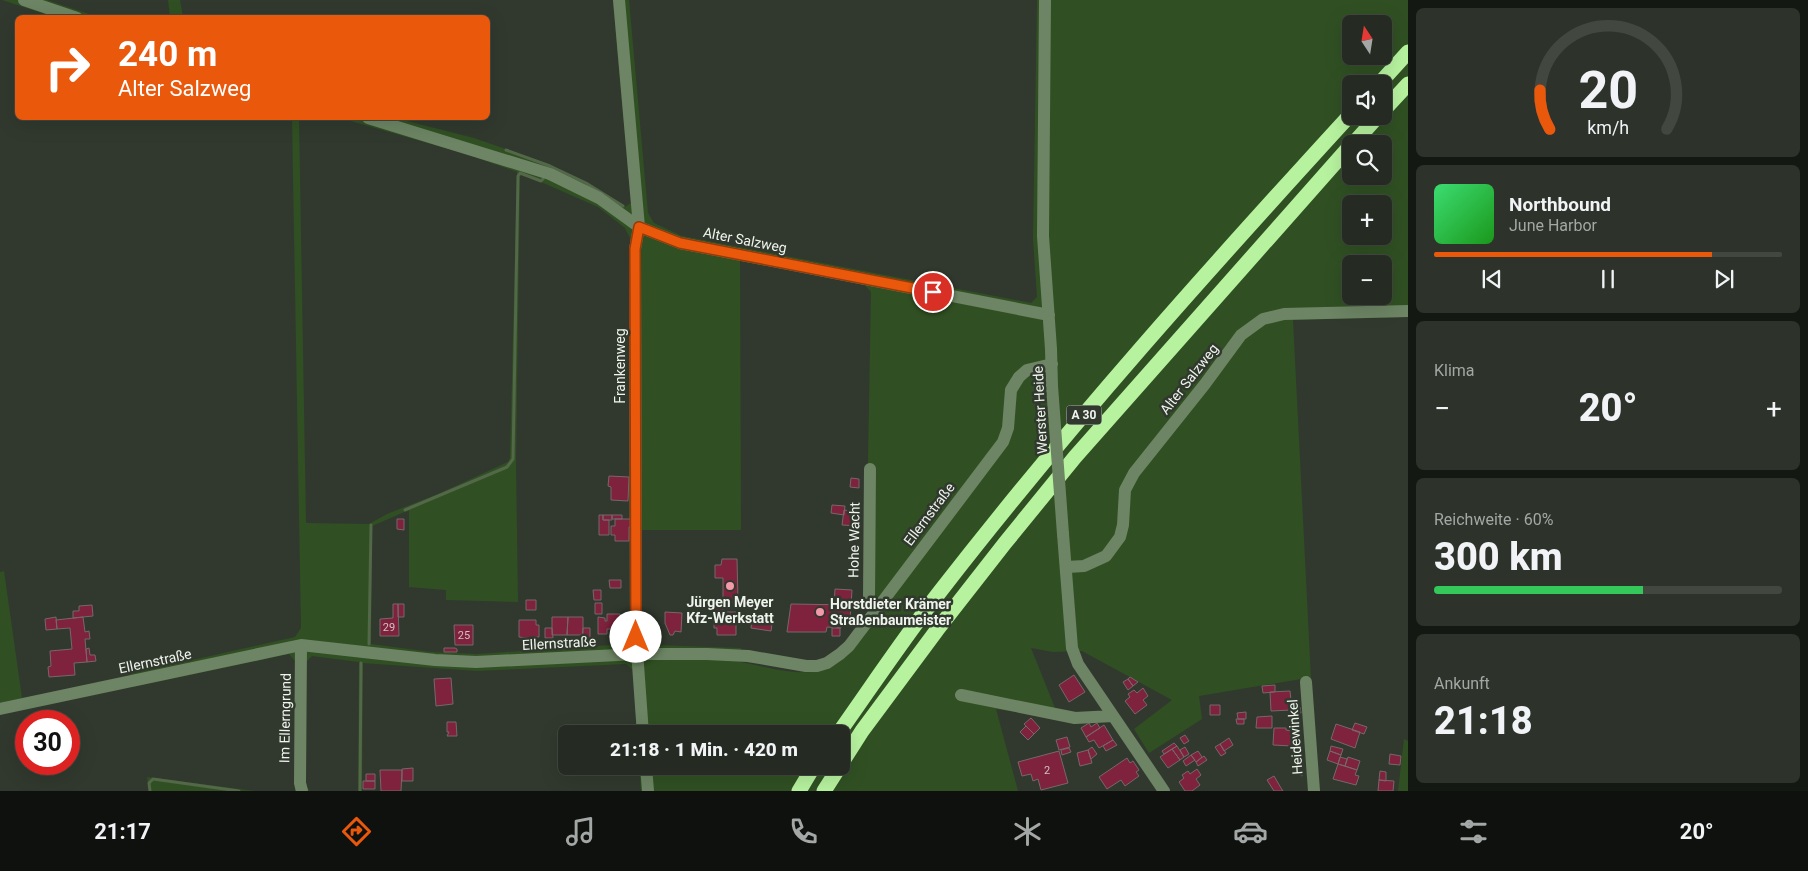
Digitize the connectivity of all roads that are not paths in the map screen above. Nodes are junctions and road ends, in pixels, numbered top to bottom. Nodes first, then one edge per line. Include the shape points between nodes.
1 (24, 0) edge
2 (619, 0) edge
3 (1045, 0) edge
4 (68, 15) edge
5 (1408, 52) edge
6 (1387, 75) edge
7 (1408, 84) edge
8 (1392, 101) edge
9 (374, 120) edge
10 (1342, 124) edge
11 (1370, 125) edge
12 (1361, 135) edge
13 (1342, 156) edge
14 (639, 227) junction
15 (1408, 311) edge
16 (1048, 315) junction
17 (1052, 364) junction
18 (870, 470) dead end
19 (1067, 566) junction
20 (876, 608) junction
21 (301, 645) junction
22 (638, 654) junction
23 (1306, 682) dead end
24 (961, 695) dead end
25 (0, 709) edge
26 (1113, 716) junction
27 (643, 725) edge
28 (844, 725) edge
29 (850, 750) edge
30 (647, 775) edge
31 (809, 775) edge
32 (834, 775) edge
33 (302, 791) edge
34 (648, 791) edge
35 (799, 791) edge
36 (824, 791) edge
37 (1164, 791) edge
38 (1314, 791) edge

1 - 4 street
2 - 14 street, Frankenweg
3 - 16 street, Werster Heide via 1042,236
5 - 6 highway
7 - 8 highway
9 - 14 street, Alter Salzweg via 550,174 599,198
10 - 28 highway, A 30 via 1208,272 1007,508 941,591
11 - 12 highway, A 30
13 - 29 highway, A 30 via 1075,457 938,630
14 - 16 street, Alter Salzweg via 680,243
14 - 22 street, Frankenweg via 635,249
15 - 19 street, Alter Salzweg via 1284,314 1263,319 1241,335 1134,473 1125,490 1120,537 1106,556 1084,566
16 - 17 street, Werster Heide
17 - 19 street, Werster Heide, bridge
17 - 20 street, Ellernstraße via 1027,370 1019,377 1011,390 1008,428 1003,442
18 - 20 street, Hohe Wacht via 869,598
19 - 26 street, Werster Heide via 1072,648 1078,664
20 - 22 street, Ellernstraße via 849,646 834,659 817,666 748,656
21 - 22 street, Ellernstraße via 476,662
21 - 25 street, Ellernstraße
21 - 33 street, Im Ellerngrund
22 - 27 street, Frankenweg
23 - 38 street, Heidewinkel
24 - 26 street via 1075,718
26 - 37 street, Werster Heide
30 - 34 street
31 - 35 highway
32 - 36 highway, A 30

